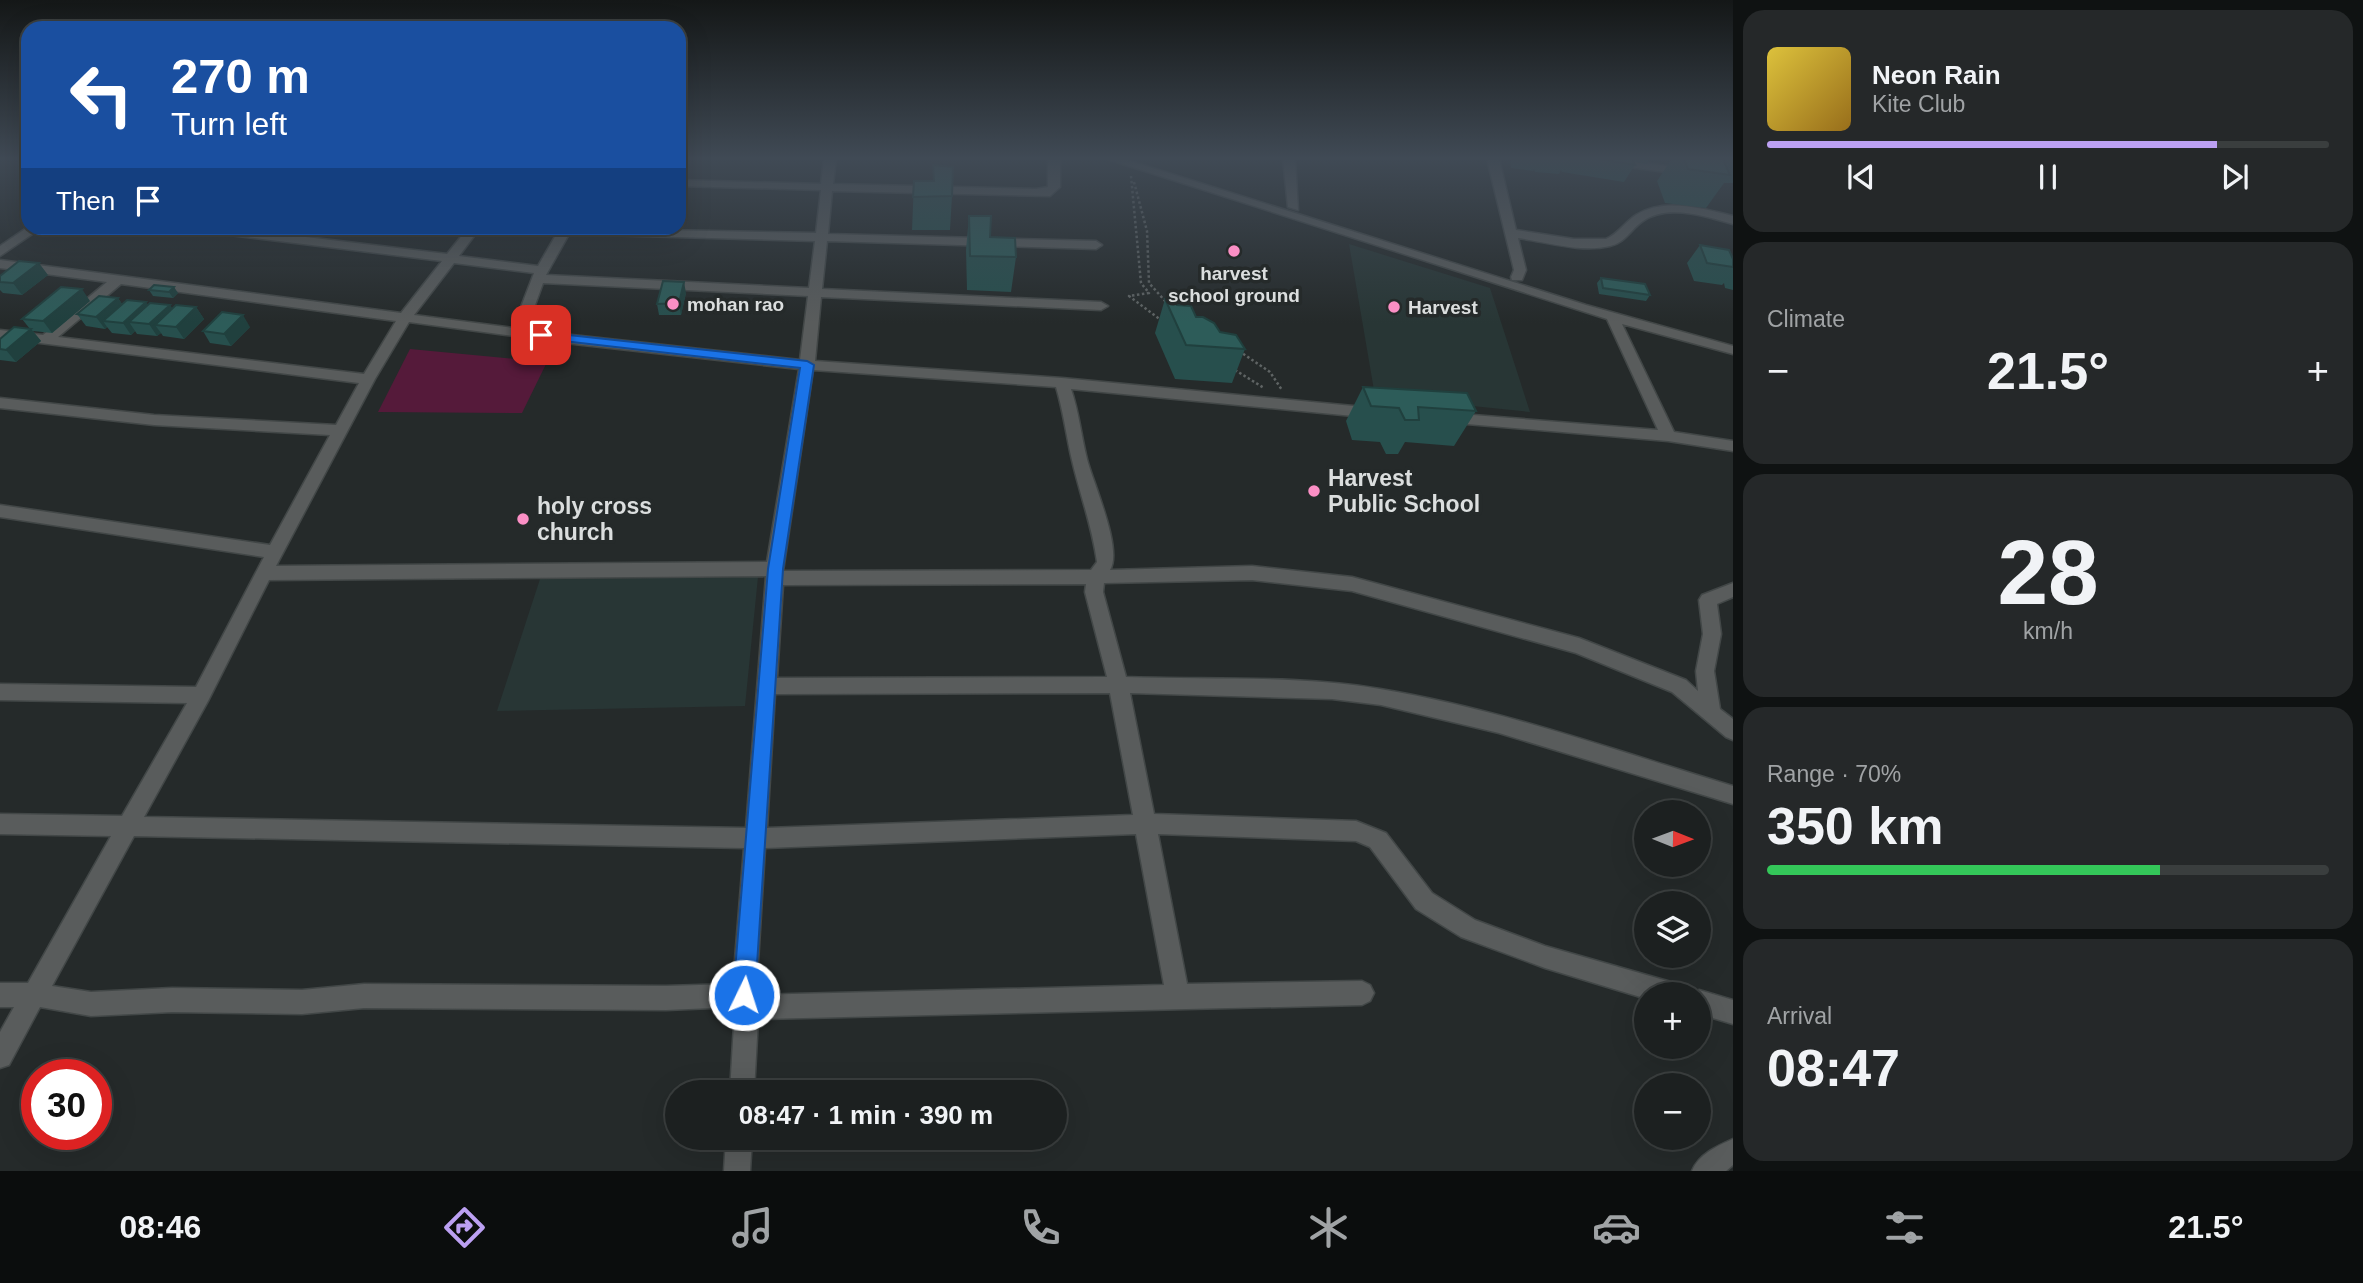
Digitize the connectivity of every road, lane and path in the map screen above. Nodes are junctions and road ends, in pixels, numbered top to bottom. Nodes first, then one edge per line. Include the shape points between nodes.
1 (824, 214) edge
2 (1135, 214) edge
3 (1145, 214) edge
4 (1272, 214) edge
5 (1315, 214) edge
6 (1506, 214) edge
7 (1650, 214) edge
8 (686, 233) edge
9 (1511, 233) junction
10 (25, 235) edge
11 (264, 235) edge
12 (468, 235) edge
13 (563, 235) edge
14 (822, 237) junction
15 (1096, 245) dead end
16 (0, 252) edge
17 (450, 257) junction
18 (0, 264) edge
19 (541, 274) junction
20 (1517, 277) junction
21 (118, 279) junction
22 (815, 293) junction
23 (1170, 304) edge
24 (1101, 306) dead end
25 (407, 316) junction
26 (1612, 316) junction
27 (1161, 321) dead end
28 (518, 332) junction
29 (0, 334) edge
30 (1733, 338) edge
31 (47, 339) junction
32 (1733, 350) edge
33 (1239, 351) edge
34 (807, 365) junction
35 (1231, 367) edge
36 (368, 379) junction
37 (1062, 383) junction
38 (0, 403) edge
39 (1292, 407) junction
40 (1385, 413) edge
41 (1438, 417) edge
42 (341, 430) junction
43 (1668, 436) junction
44 (1733, 446) edge
45 (0, 511) edge
46 (276, 552) junction
47 (264, 573) junction
48 (775, 573) junction
49 (1096, 577) junction
50 (1733, 590) edge
51 (1117, 685) junction
52 (768, 686) junction
53 (0, 692) edge
54 (201, 695) junction
55 (1711, 712) junction
56 (1733, 731) edge
57 (1733, 795) edge
58 (0, 824) edge
59 (1145, 824) junction
60 (128, 827) junction
61 (756, 838) junction
62 (1634, 983) edge
63 (1362, 993) dead end
64 (0, 995) edge
65 (36, 995) junction
66 (1178, 996) junction
67 (745, 1001) junction
68 (1711, 1006) edge
69 (1733, 1012) edge
70 (0, 1056) edge
71 (742, 1080) edge
72 (738, 1150) edge
73 (1733, 1152) edge
74 (737, 1171) edge
75 (1705, 1171) edge

1 - 14 street
2 - 27 path via 1141,283 1149,293 1129,296
3 - 23 path via 1150,283
4 - 26 street
5 - 20 street
6 - 9 street
7 - 9 street via 1610,243
8 - 14 street
9 - 20 street via 1520,270
10 - 16 street
11 - 17 street
12 - 17 street
13 - 19 street
14 - 15 street
14 - 22 street
17 - 19 street
17 - 25 street
18 - 21 street
19 - 22 street
19 - 28 street
20 - 30 street
21 - 25 street
21 - 31 street
22 - 24 street
22 - 34 street
25 - 28 street
25 - 36 street
26 - 32 street
26 - 43 street
28 - 34 street
29 - 31 street
31 - 36 street
33 - 39 path via 1270,372
34 - 37 street
34 - 48 street
35 - 39 path
36 - 42 street
37 - 39 street
37 - 49 street via 1101,530 1106,563
38 - 42 street via 154,420
39 - 40 street
41 - 43 street
42 - 46 street
43 - 44 street
45 - 46 street
46 - 47 street
47 - 48 street
47 - 54 street
48 - 49 street
48 - 52 street
49 - 51 street via 1094,592
49 - 55 street via 1252,573 1352,584 1579,646 1679,686
50 - 55 street via 1708,600 1712,634 1705,671
51 - 52 street
51 - 57 street via 1332,691 1381,697 1499,725
51 - 59 street
52 - 61 street
53 - 54 street
54 - 60 street
55 - 56 street
58 - 60 street
59 - 61 street
59 - 62 street via 1356,831 1378,840 1424,901 1469,929
59 - 66 street
60 - 61 street
60 - 65 street
61 - 67 street
63 - 66 street
64 - 65 street
65 - 67 street via 90,1004 302,1002 364,996
65 - 70 street
66 - 67 street
67 - 71 street
68 - 69 street
72 - 74 street
73 - 75 street

